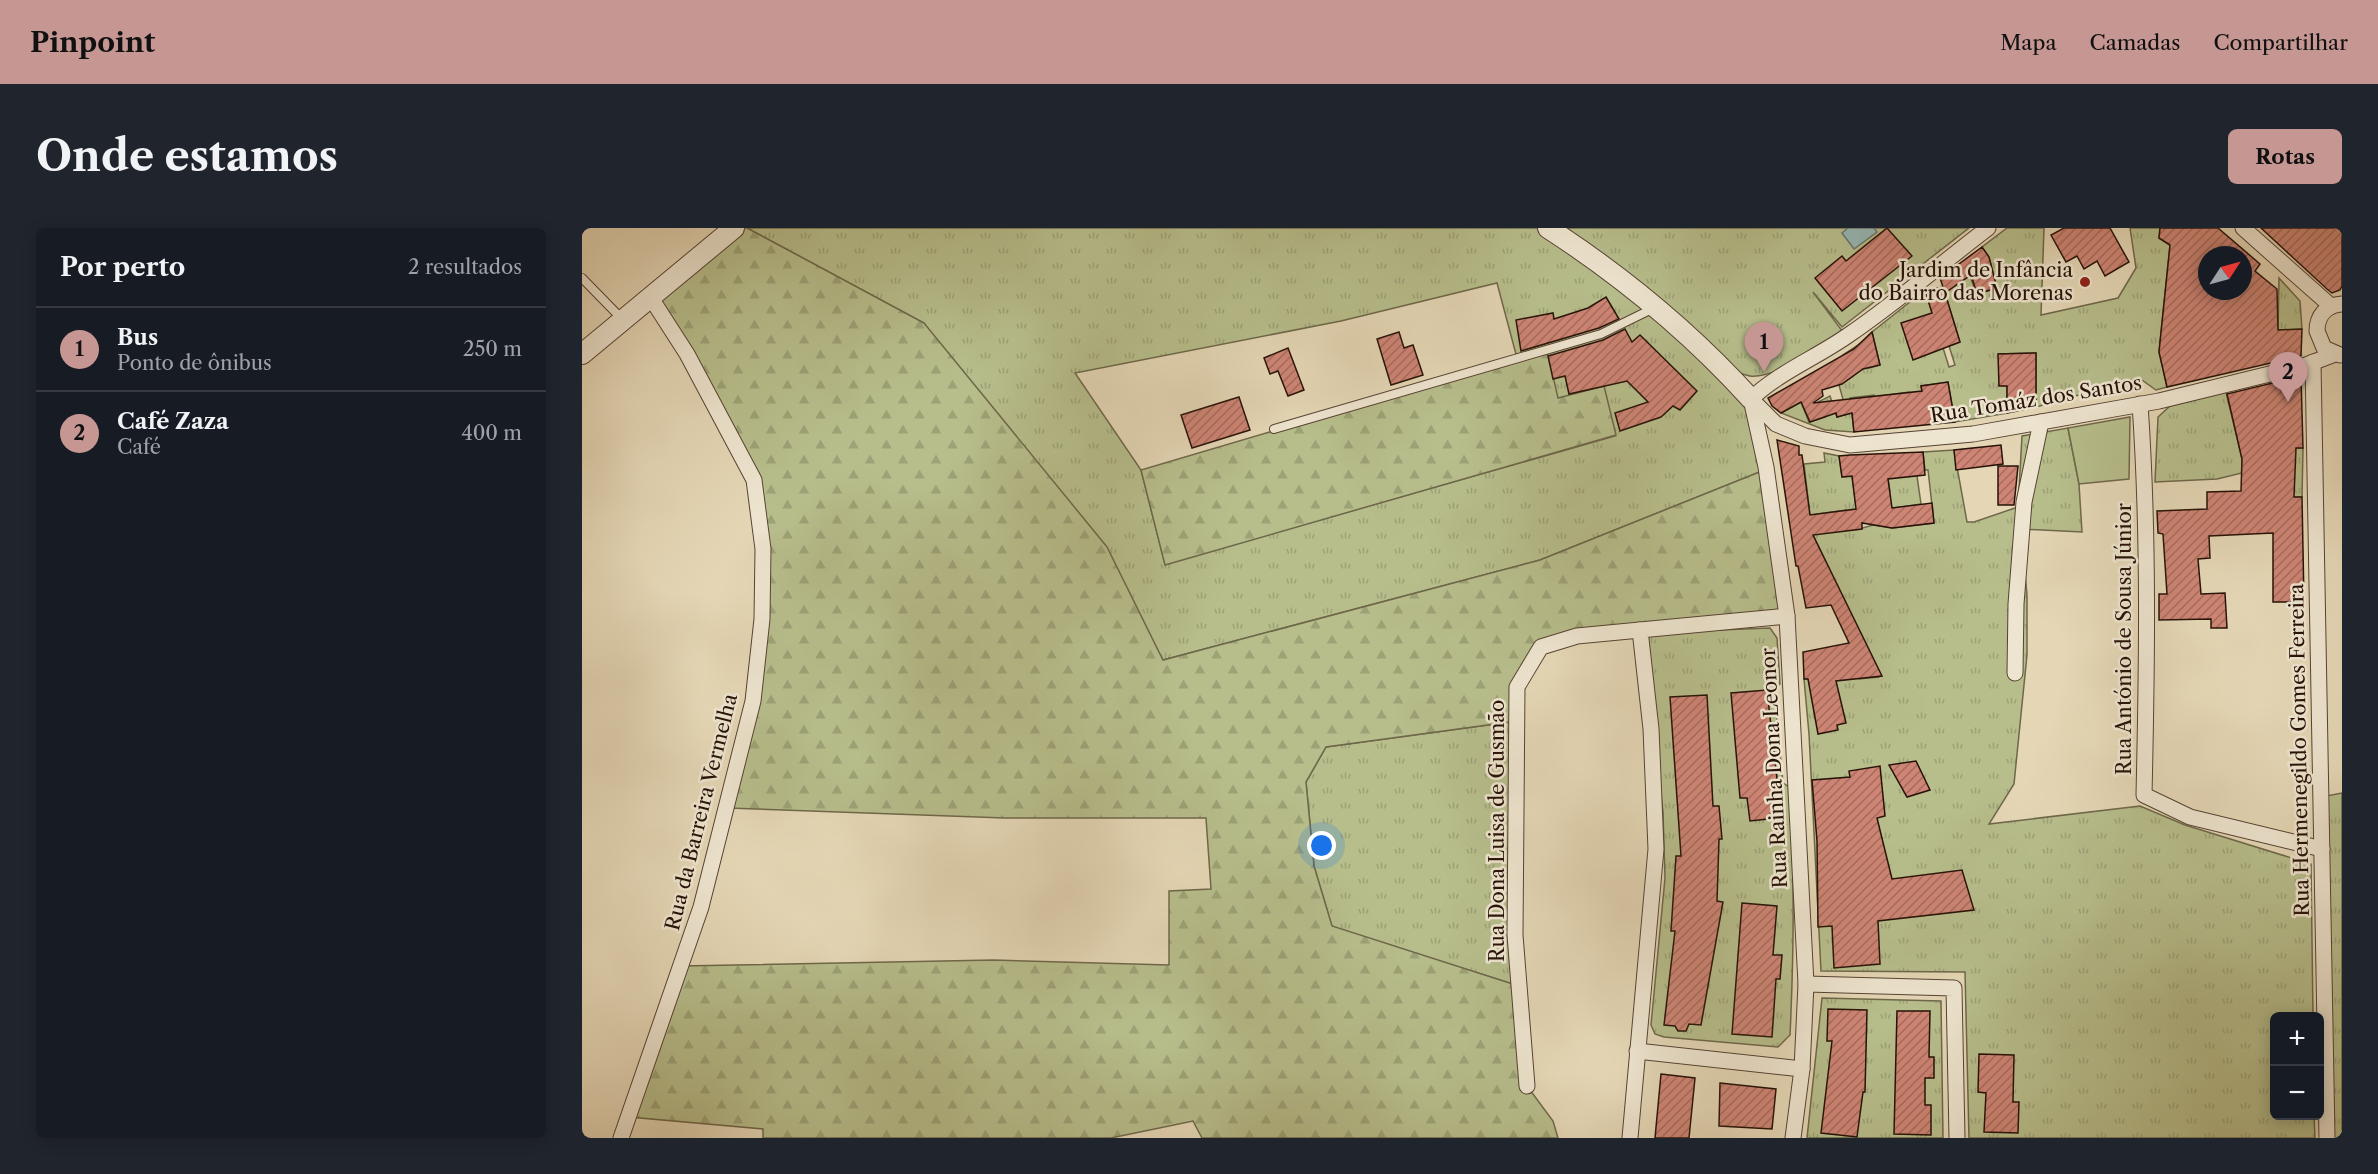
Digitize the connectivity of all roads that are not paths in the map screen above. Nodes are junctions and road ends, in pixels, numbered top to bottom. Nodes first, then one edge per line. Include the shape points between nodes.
1 (734, 228) edge
2 (1548, 228) edge
3 (1988, 228) edge
4 (2243, 228) edge
5 (582, 278) edge
6 (651, 298) junction
7 (2337, 305) edge
8 (1654, 308) junction
9 (623, 321) junction
10 (582, 354) edge
11 (2338, 355) edge
12 (2313, 362) junction
13 (1751, 399) junction
14 (2140, 404) junction
15 (2041, 422) junction
16 (1274, 429) dead end
17 (1787, 616) junction
18 (1640, 630) junction
19 (2015, 673) dead end
20 (2322, 849) junction
21 (1806, 984) junction
22 (1637, 1051) junction
23 (1802, 1070) junction
24 (1527, 1086) dead end
25 (621, 1138) edge
26 (1630, 1138) edge
27 (1793, 1138) edge
28 (1957, 1138) edge
29 (2327, 1138) edge

1 - 6 street
2 - 8 street via 1595,258
3 - 13 street via 1853,333
4 - 7 street
5 - 9 lane
6 - 9 street
6 - 25 street, Rua da Barreira Vermelha via 687,354 754,480 763,549 762,619 753,701 702,907
7 - 11 street via 2319,319 2317,331 2324,348
8 - 13 street via 1718,363
8 - 16 lane via 1601,333
9 - 10 street
11 - 12 street, Rua Tomáz dos Santos
12 - 14 street, Rua Tomáz dos Santos
12 - 20 street, Rua Hermenegildo Gomes Ferreira
13 - 15 street, Rua Tomáz dos Santos via 1776,424 1805,436 1850,445 1970,434
13 - 17 street, Rua Rainha Dona Leonor via 1766,467
14 - 15 street, Rua Tomáz dos Santos
14 - 20 street, Rua António de Sousa Júnior via 2147,621 2144,795 2190,817
15 - 19 street via 2024,502
17 - 18 street, Rua Dona Luisa de Gusmão
17 - 21 street, Rua Rainha Dona Leonor
18 - 22 street via 1651,729 1656,849
18 - 24 street, Rua Dona Luisa de Gusmão via 1577,636 1541,647 1517,687 1515,935
20 - 29 street, Rua Hermenegildo Gomes Ferreira
21 - 23 street, Rua Rainha Dona Leonor
21 - 28 street via 1954,988
22 - 23 street
22 - 26 street
23 - 27 street, Rua Rainha Dona Leonor

